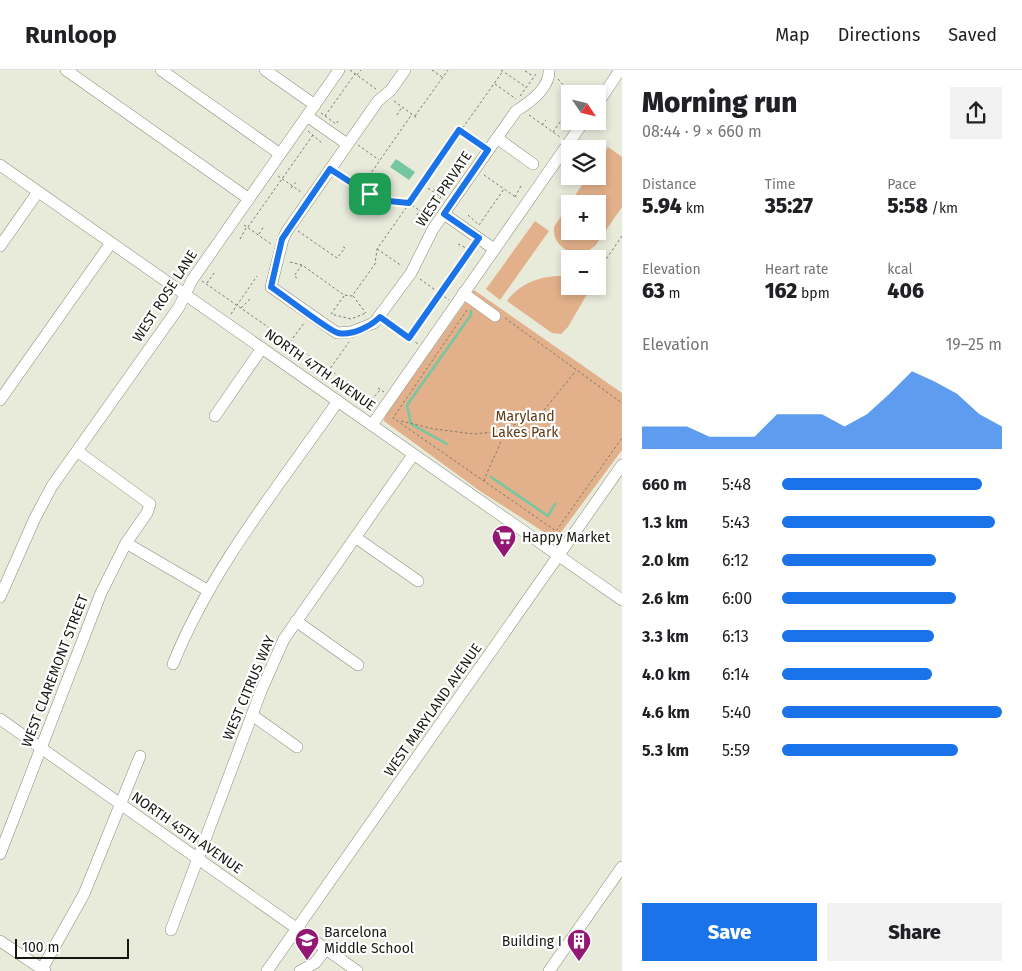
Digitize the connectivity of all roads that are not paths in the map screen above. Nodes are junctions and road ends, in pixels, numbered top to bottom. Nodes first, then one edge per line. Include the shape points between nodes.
1 (66, 70) edge
2 (161, 70) edge
3 (265, 70) edge
4 (339, 70) edge
5 (404, 70) edge
6 (620, 70) edge
7 (549, 72) edge
8 (606, 91) edge
9 (317, 108) junction
10 (307, 116) junction
11 (578, 130) edge
12 (496, 138) junction
13 (349, 142) junction
14 (280, 154) junction
15 (533, 164) dead end
16 (0, 165) edge
17 (38, 192) junction
18 (249, 199) junction
19 (444, 214) junction
20 (111, 243) junction
21 (0, 246) edge
22 (494, 249) junction
23 (184, 293) junction
24 (464, 293) junction
25 (497, 315) road end
26 (262, 348) junction
27 (0, 400) edge
28 (338, 401) junction
29 (215, 416) dead end
30 (372, 425) junction
31 (77, 451) junction
32 (413, 454) junction
33 (622, 465) edge
34 (355, 537) junction
35 (126, 543) junction
36 (558, 556) junction
37 (418, 581) dead end
38 (207, 590) junction
39 (0, 597) edge
40 (622, 600) edge
41 (296, 622) junction
42 (173, 664) dead end
43 (358, 665) dead end
44 (252, 715) junction
45 (0, 719) edge
46 (297, 747) dead end
47 (42, 748) junction
48 (140, 756) dead end
49 (120, 804) junction
50 (0, 854) edge
51 (198, 860) junction
52 (621, 872) edge
53 (297, 929) junction
54 (171, 930) dead end
55 (0, 941) edge
56 (326, 949) junction
57 (44, 970) edge
58 (267, 971) edge
59 (300, 971) edge
60 (357, 971) edge
61 (549, 971) edge

1 - 18 street
2 - 14 street
3 - 9 street
4 - 9 street, WEST ROSE LANE
5 - 13 street
6 - 8 street
7 - 12 street, WEST PRIVATE via 534,99 520,109
9 - 10 street, WEST ROSE LANE
10 - 13 street
10 - 14 street, WEST ROSE LANE
11 - 22 street
12 - 15 street
12 - 19 street, WEST PRIVATE
13 - 19 street, WEST PRIVATE via 282,239 271,287 337,333 351,332 377,320 417,265 433,229
14 - 18 street, WEST ROSE LANE
16 - 17 street, NORTH 47TH AVENUE
17 - 20 street, NORTH 47TH AVENUE
17 - 21 street
18 - 23 street, WEST ROSE LANE
19 - 22 street
20 - 23 street, NORTH 47TH AVENUE
20 - 27 street
22 - 24 street
23 - 26 street, NORTH 47TH AVENUE
23 - 31 street, WEST ROSE LANE via 179,307
24 - 25 street
24 - 30 street
26 - 28 street, NORTH 47TH AVENUE
26 - 29 street
28 - 30 street, NORTH 47TH AVENUE
28 - 38 street
30 - 32 street, NORTH 47TH AVENUE
31 - 35 street, WEST CLAREMONT STREET via 150,504
31 - 39 street, WEST ROSE LANE via 35,518
32 - 34 street, WEST CITRUS WAY
32 - 36 street, NORTH 47TH AVENUE
33 - 36 street, WEST MARYLAND AVENUE
34 - 37 street
34 - 41 street, WEST CITRUS WAY
35 - 38 street
35 - 47 street, WEST CLAREMONT STREET via 101,593
36 - 40 street, NORTH 47TH AVENUE
36 - 53 street, WEST MARYLAND AVENUE
38 - 42 street
41 - 43 street
41 - 44 street, WEST CITRUS WAY via 271,666
44 - 46 street
44 - 51 street, WEST CITRUS WAY
45 - 47 street, NORTH 45TH AVENUE
47 - 49 street, NORTH 45TH AVENUE
47 - 50 street, WEST CLAREMONT STREET
48 - 49 street
49 - 51 street, NORTH 45TH AVENUE
49 - 57 street via 84,894
51 - 53 street, NORTH 45TH AVENUE
51 - 54 street, WEST CITRUS WAY
52 - 61 street
53 - 56 street, NORTH 45TH AVENUE
53 - 58 street, WEST MARYLAND AVENUE
55 - 57 street
56 - 59 street via 314,963
56 - 60 street, NORTH 45TH AVENUE

